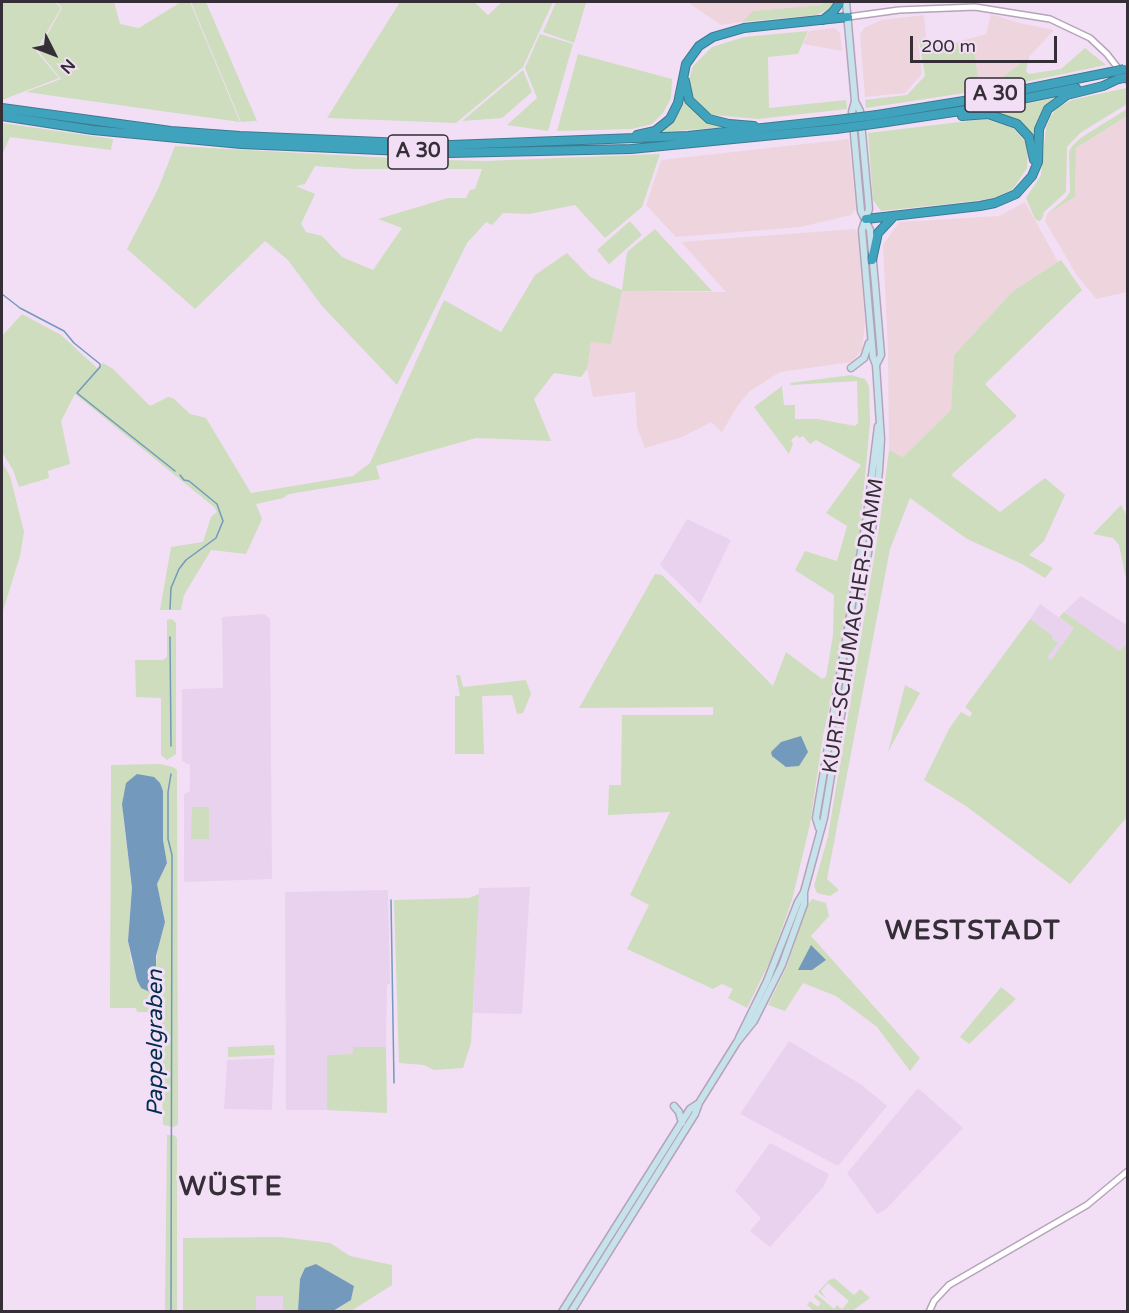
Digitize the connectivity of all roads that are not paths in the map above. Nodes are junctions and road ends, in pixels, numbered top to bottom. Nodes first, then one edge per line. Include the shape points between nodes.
1 (840, 2) edge
2 (846, 2) edge
3 (848, 17) junction
4 (820, 21) junction
5 (1126, 68) edge
6 (684, 70) junction
7 (1118, 79) junction
8 (1128, 79) edge
9 (855, 101) junction
10 (2, 108) edge
11 (943, 114) junction
12 (2, 116) edge
13 (878, 119) junction
14 (836, 125) junction
15 (765, 129) junction
16 (607, 141) junction
17 (1035, 168) junction
18 (894, 217) junction
19 (866, 219) junction
20 (872, 260) junction
21 (871, 337) junction
22 (876, 365) junction
23 (851, 368) dead end
24 (699, 1103) junction
25 (674, 1106) dead end
26 (682, 1123) junction
27 (1128, 1171) edge
28 (562, 1311) edge
29 (571, 1311) edge
30 (929, 1311) edge

1 - 4 highway
2 - 3 main road
3 - 4 highway
3 - 8 street via 967,7 1044,17 1090,38
3 - 9 main road
4 - 6 highway via 722,33 699,46
5 - 13 highway, A 30, bridge
6 - 15 highway via 687,96 699,113 716,121
6 - 16 highway via 678,103 670,119 655,130
7 - 8 highway, A 30, bridge
7 - 11 highway, A 30
7 - 17 highway via 1067,95 1048,109 1039,129
9 - 19 main road, KURT-SCHUMACHER-DAMM via 863,136 869,209
9 - 19 main road, KURT-SCHUMACHER-DAMM via 852,112 861,211
10 - 16 highway, A 30 via 171,131 333,142 451,145
11 - 13 highway, A 30
11 - 17 highway via 987,114 1017,124 1032,144
12 - 14 highway, A 30 via 241,144 450,153 631,149
13 - 14 highway, A 30, bridge
14 - 15 highway, A 30
15 - 16 highway, A 30
17 - 18 highway via 1016,194 995,203
18 - 19 highway
18 - 20 highway via 878,233
19 - 20 main road, KURT-SCHUMACHER-DAMM
19 - 21 main road, KURT-SCHUMACHER-DAMM via 862,230
20 - 22 main road, KURT-SCHUMACHER-DAMM via 881,355
21 - 22 main road, KURT-SCHUMACHER-DAMM
21 - 23 main road via 864,358
22 - 24 main road, KURT-SCHUMACHER-DAMM via 880,450 874,517 824,818 804,904 782,964 754,1022
24 - 26 main road, KURT-SCHUMACHER-DAMM
24 - 29 main road, KURT-SCHUMACHER-DAMM via 696,1114
25 - 26 main road
26 - 28 main road, KURT-SCHUMACHER-DAMM
27 - 30 street via 1088,1205 949,1285

